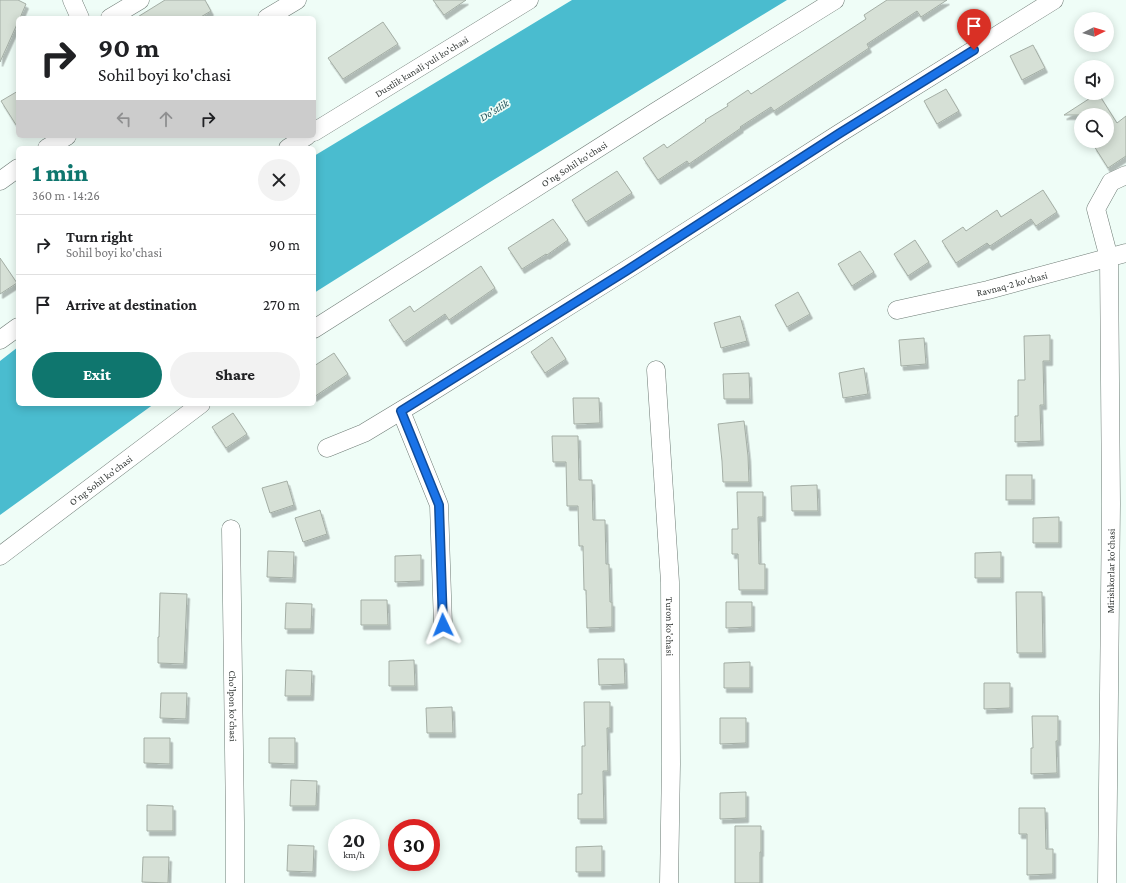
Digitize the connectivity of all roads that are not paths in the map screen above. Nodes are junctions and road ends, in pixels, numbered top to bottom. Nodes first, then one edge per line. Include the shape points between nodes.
1 (72, 0) edge
2 (140, 0) edge
3 (298, 0) edge
4 (529, 0) edge
5 (835, 0) edge
6 (1054, 0) edge
7 (79, 16) edge
8 (113, 16) edge
9 (270, 16) edge
10 (316, 131) edge
11 (64, 138) edge
12 (305, 138) edge
13 (50, 146) edge
14 (291, 146) edge
15 (16, 169) edge
16 (1126, 175) edge
17 (0, 181) edge
18 (1118, 256) edge
19 (897, 310) dead end
20 (16, 328) edge
21 (316, 328) edge
22 (0, 340) edge
23 (656, 370) dead end
24 (198, 406) edge
25 (401, 411) junction
26 (327, 448) dead end
27 (231, 529) dead end
28 (0, 556) edge
29 (443, 625) dead end
30 (235, 883) edge
31 (669, 883) edge
32 (1107, 883) edge

1 - 7 street
2 - 8 street
3 - 9 street
4 - 10 street, Dustlik kanali yuli ko'chasi
5 - 21 street, O'ng Sohil ko'chasi
6 - 25 street
11 - 13 street
12 - 14 street
15 - 17 street
16 - 18 street, Mirishkorlar ko'chasi via 1111,182 1096,209
18 - 19 street, Ravnaq-2 ko'chasi via 988,290
18 - 32 street, Mirishkorlar ko'chasi
20 - 22 street
23 - 31 street, Turon ko'chasi via 670,582
24 - 28 street, O'ng Sohil ko'chasi
25 - 26 street via 364,433
25 - 29 street via 439,505
27 - 30 street, Cho'lpon ko'chasi

